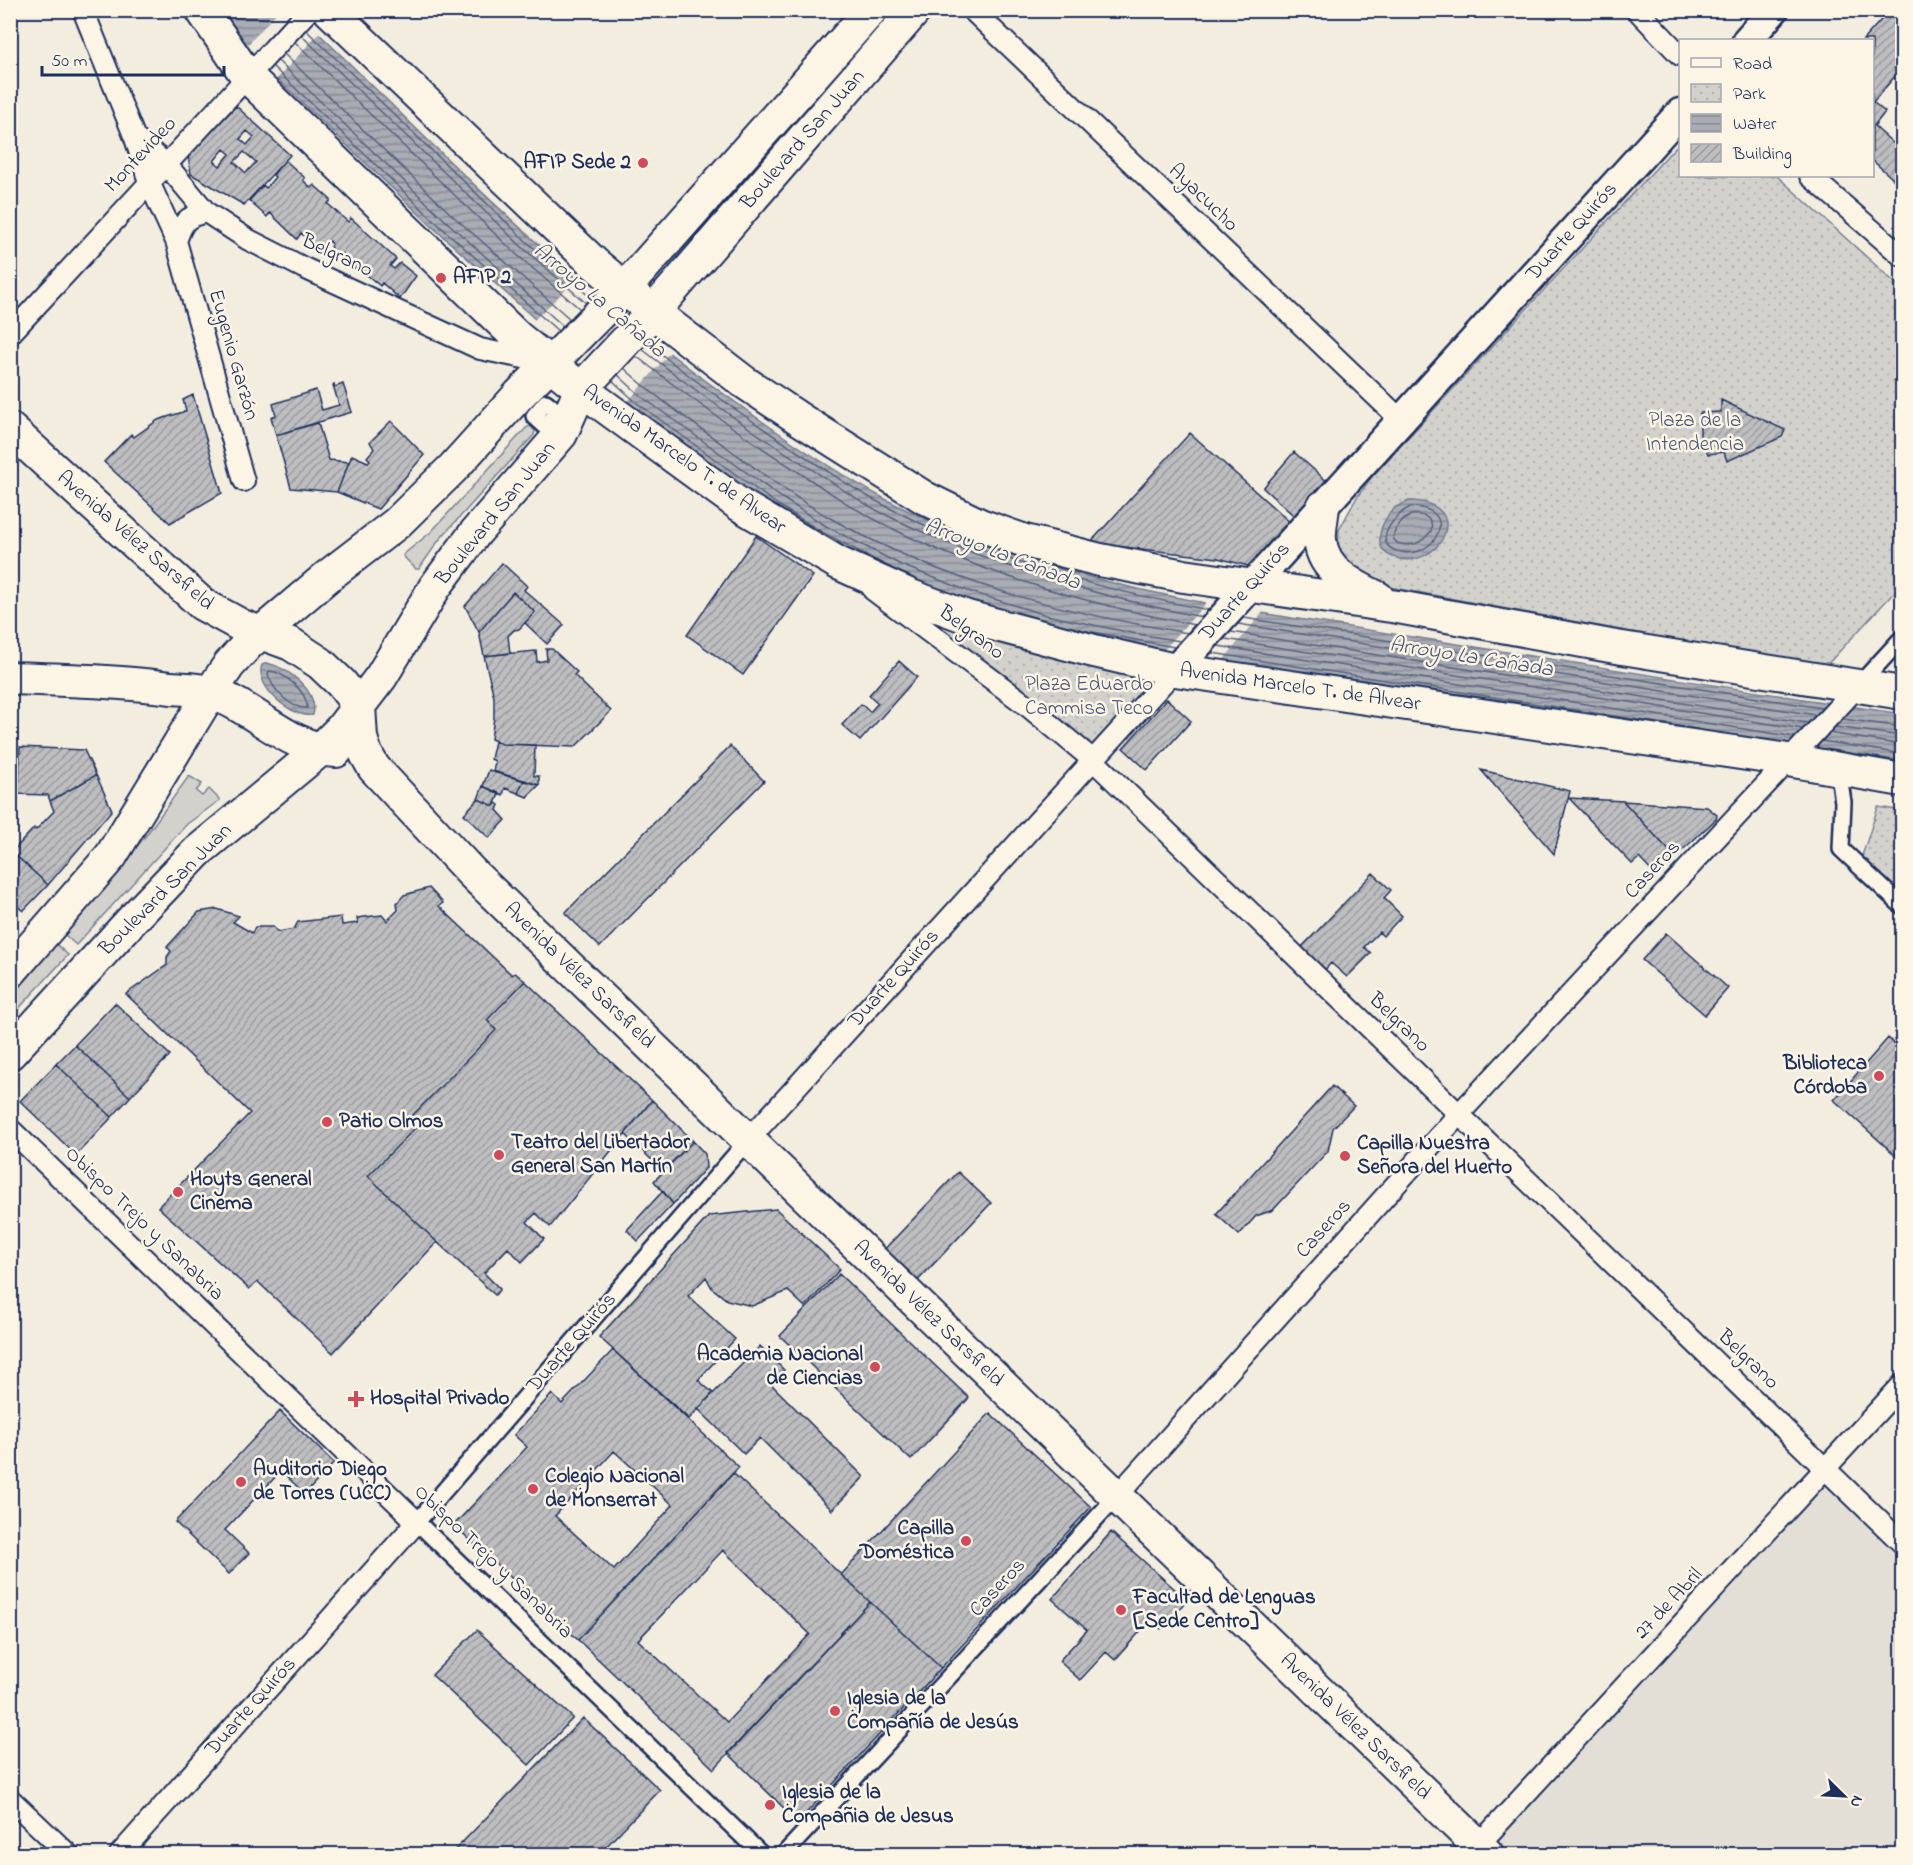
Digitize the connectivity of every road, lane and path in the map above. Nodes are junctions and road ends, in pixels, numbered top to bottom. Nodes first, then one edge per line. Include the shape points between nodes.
1 (83, 10) edge
2 (202, 10) edge
3 (309, 10) edge
4 (329, 10) edge
5 (871, 10) edge
6 (915, 10) edge
7 (972, 10) edge
8 (1637, 10) edge
9 (1774, 10) edge
10 (1748, 39) edge
11 (1679, 54) edge
12 (247, 76) junction
13 (1679, 114) edge
14 (135, 138) junction
15 (166, 164) junction
16 (1811, 177) edge
17 (149, 182) junction
18 (206, 212) junction
19 (176, 242) junction
20 (1902, 256) edge
21 (625, 288) junction
22 (653, 312) junction
23 (10, 334) edge
24 (550, 363) junction
25 (582, 389) junction
26 (1401, 420) junction
27 (10, 429) edge
28 (244, 481) dead end
29 (1323, 507) junction
30 (838, 563) junction
31 (1252, 585) junction
32 (1398, 607) junction
33 (261, 634) junction
34 (1902, 638) edge
35 (1175, 670) junction
36 (10, 678) edge
37 (1858, 686) junction
38 (210, 693) junction
39 (1902, 693) edge
40 (359, 706) junction
41 (319, 750) junction
42 (1093, 760) junction
43 (1788, 760) junction
44 (374, 768) junction
45 (1838, 768) junction
46 (1902, 780) edge
47 (1902, 906) edge
48 (10, 972) edge
49 (10, 1053) edge
50 (1459, 1114) junction
51 (10, 1129) edge
52 (748, 1140) junction
53 (1902, 1385) edge
54 (1825, 1469) junction
55 (1116, 1497) junction
56 (417, 1522) junction
57 (1902, 1543) edge
58 (10, 1799) edge
59 (1479, 1852) edge
60 (68, 1854) edge
61 (120, 1854) edge
62 (761, 1854) edge
63 (784, 1854) edge

1 - 14 street, Belgrano
2 - 12 main road, Avenida Marcelo T. de Alvear
3 - 12 street, Montevideo
4 - 21 main road
5 - 21 main road, Boulevard San Juan
6 - 22 main road, Boulevard San Juan
7 - 26 street, Ayacucho
8 - 11 street
9 - 10 main road
12 - 15 street, Montevideo
12 - 24 main road, Avenida Marcelo T. de Alvear via 517,337
13 - 26 main road, Duarte Quirós
14 - 15 street, Belgrano
14 - 17 street, Belgrano
15 - 17 street, Montevideo
15 - 18 street, Belgrano
16 - 20 street
17 - 19 street, Eugenio Garzón
17 - 23 street, Montevideo
18 - 19 street via 193,215 182,224
18 - 24 street, Belgrano via 247,239 480,349
19 - 28 street, Eugenio Garzón
21 - 22 main road
21 - 24 main road, Boulevard San Juan
22 - 25 main road, Boulevard San Juan
22 - 31 main road via 782,408 925,498 980,525 1024,541 1100,560
24 - 25 main road, Avenida Marcelo T. de Alvear
24 - 33 main road, Boulevard San Juan via 397,523
25 - 30 main road, Avenida Marcelo T. de Alvear via 740,505
25 - 40 main road, Boulevard San Juan via 561,434 435,586 381,677
26 - 29 main road, Duarte Quirós
27 - 33 main road, Avenida Vélez Sarsfield via 202,604
29 - 31 main road, Duarte Quirós
29 - 32 main road via 1323,555 1336,572 1359,589
30 - 35 main road, Avenida Marcelo T. de Alvear via 967,617
30 - 42 street, Belgrano
31 - 32 main road
31 - 35 main road, Duarte Quirós
32 - 37 main road
33 - 38 main road, Boulevard San Juan via 233,660
33 - 40 main road, Avenida Vélez Sarsfield via 291,644 320,663
34 - 37 street, Caseros
35 - 42 street, Duarte Quirós
35 - 43 main road, Avenida Marcelo T. de Alvear
36 - 38 main road, Avenida Vélez Sarsfield via 153,685
37 - 39 main road
37 - 43 street, Caseros
38 - 41 main road, Avenida Vélez Sarsfield via 230,700 284,735
38 - 48 main road, Boulevard San Juan via 111,856
40 - 41 main road, Boulevard San Juan
40 - 44 main road, Avenida Vélez Sarsfield via 361,738
41 - 44 main road, Avenida Vélez Sarsfield via 350,754
41 - 49 main road, Boulevard San Juan via 197,852
42 - 50 street, Belgrano
42 - 52 street, Duarte Quirós
43 - 45 main road, Avenida Marcelo T. de Alvear
43 - 50 street, Caseros
44 - 52 main road, Avenida Vélez Sarsfield via 471,872
45 - 46 main road, Avenida Marcelo T. de Alvear
45 - 47 street via 1843,802 1841,849
50 - 54 street, Belgrano
50 - 55 street, Caseros
51 - 56 street, Obispo Trejo y Sanabria
52 - 55 main road, Avenida Vélez Sarsfield
52 - 56 street, Duarte Quirós
53 - 54 street, 27 de Abril
54 - 57 street, Belgrano
54 - 59 street, 27 de Abril
55 - 59 main road, Avenida Vélez Sarsfield
55 - 63 street, Caseros
56 - 61 street, Duarte Quirós
56 - 62 street, Obispo Trejo y Sanabria
58 - 60 street

